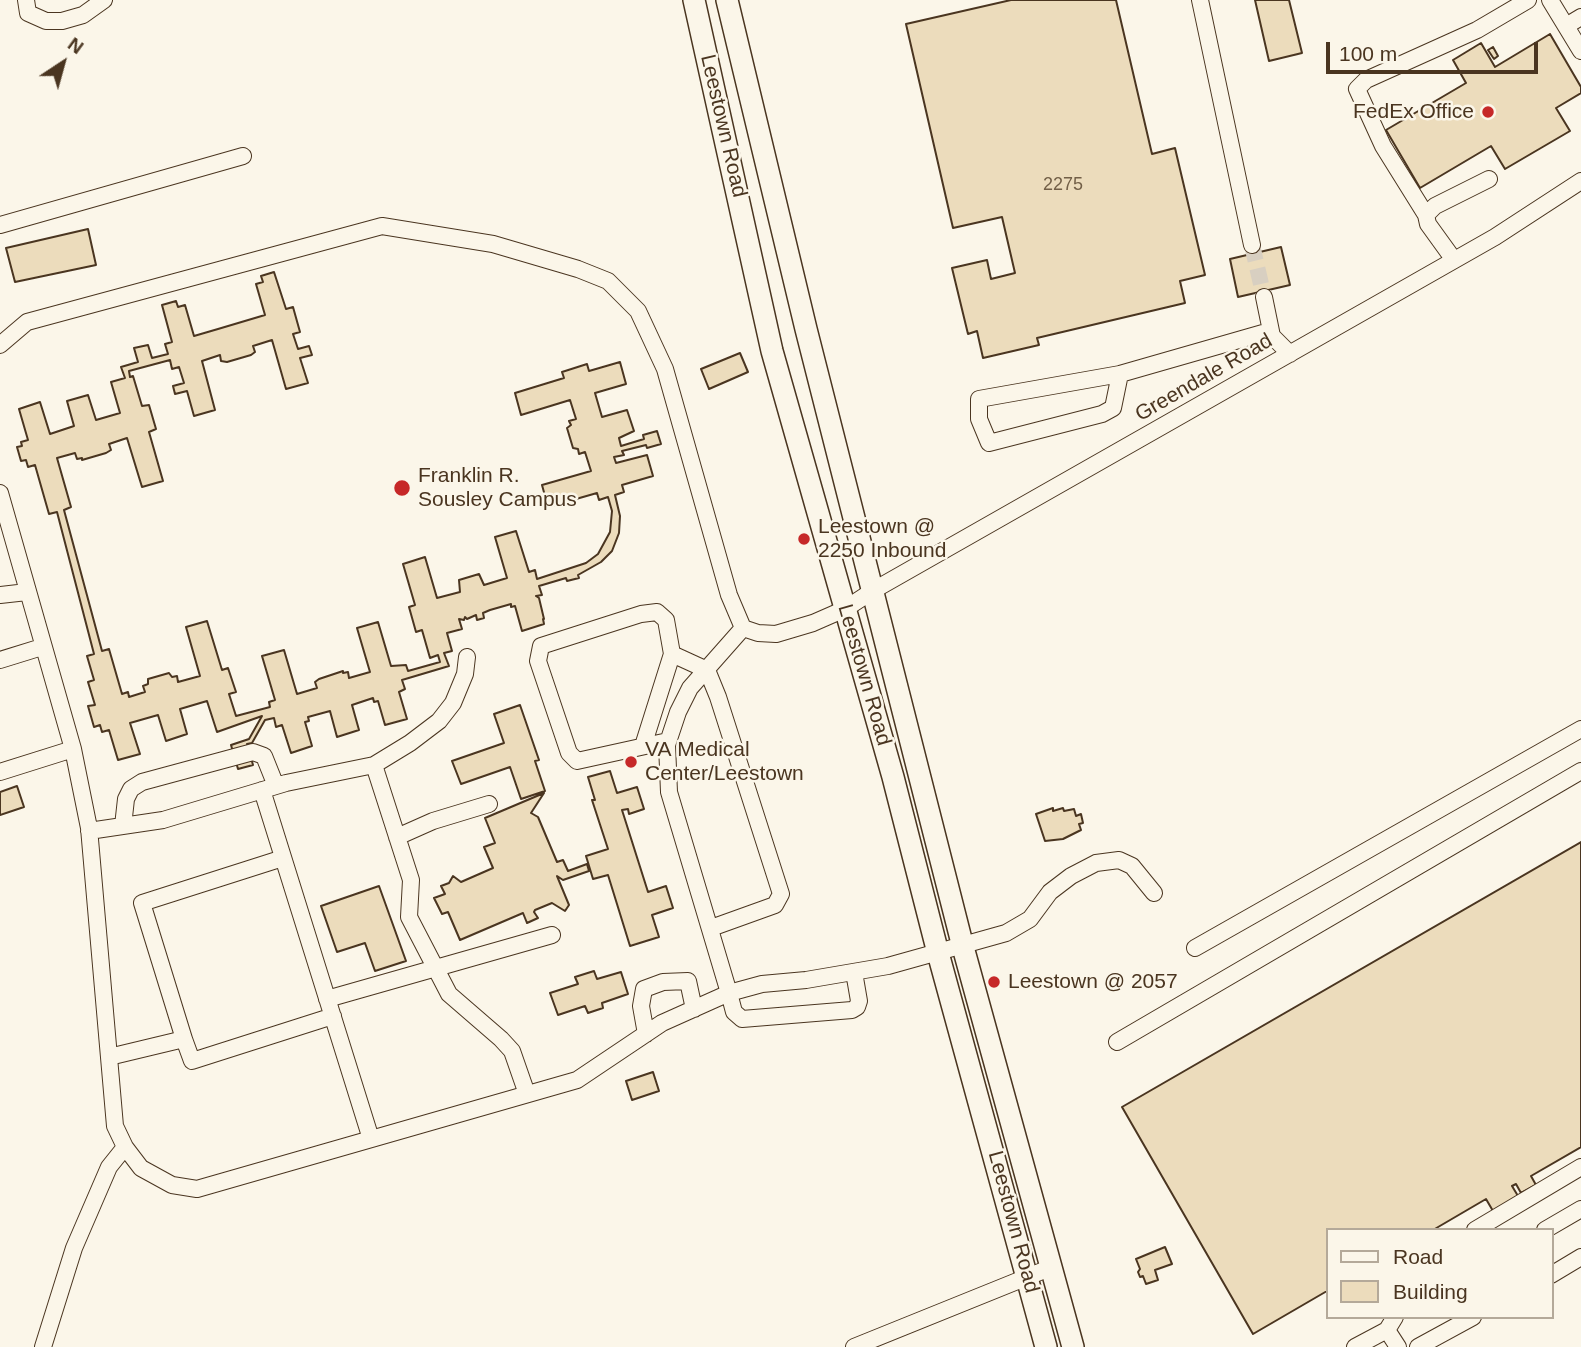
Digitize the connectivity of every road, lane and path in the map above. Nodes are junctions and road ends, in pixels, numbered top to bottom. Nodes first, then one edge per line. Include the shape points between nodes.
1 (26, 0) edge
2 (104, 0) edge
3 (694, 0) edge
4 (727, 0) edge
5 (1200, 0) edge
6 (1528, 0) edge
7 (1550, 0) edge
8 (1581, 17) edge
9 (1566, 26) junction
10 (1581, 51) edge
11 (243, 156) dead end
12 (1489, 179) dead end
13 (1581, 181) edge
14 (1426, 215) junction
15 (0, 225) edge
16 (1252, 245) tunnel mouth
17 (1454, 260) junction
18 (1264, 297) tunnel mouth
19 (1272, 336) junction
20 (0, 345) edge
21 (1290, 354) junction
22 (1120, 374) junction
23 (0, 493) edge
24 (874, 590) junction
25 (27, 592) junction
26 (0, 595) edge
27 (845, 609) junction
28 (743, 628) junction
29 (43, 647) junction
30 (672, 654) junction
31 (467, 657) dead end
32 (0, 660) edge
33 (707, 670) junction
34 (1581, 729) edge
35 (668, 741) junction
36 (643, 746) junction
37 (74, 749) junction
38 (374, 765) junction
39 (1581, 771) edge
40 (0, 772) edge
41 (269, 788) junction
42 (489, 804) dead end
43 (123, 826) junction
44 (89, 831) junction
45 (397, 837) junction
46 (283, 858) junction
47 (1154, 893) dead end
48 (711, 928) junction
49 (552, 935) dead end
50 (963, 947) junction
51 (1195, 948) dead end
52 (938, 953) junction
53 (436, 968) junction
54 (854, 972) junction
55 (729, 993) junction
56 (327, 999) junction
57 (694, 1009) junction
58 (332, 1016) junction
59 (646, 1034) junction
60 (184, 1038) junction
61 (1118, 1042) dead end
62 (109, 1057) junction
63 (527, 1094) junction
64 (371, 1139) junction
65 (125, 1147) junction
66 (1581, 1167) edge
67 (1581, 1209) edge
68 (1478, 1228) edge
69 (1548, 1228) edge
70 (1581, 1257) edge
71 (1052, 1268) junction
72 (1553, 1274) edge
73 (1028, 1275) junction
74 (1469, 1319) edge
75 (1391, 1323) edge
76 (43, 1347) edge
77 (854, 1347) edge
78 (1046, 1347) edge
79 (1073, 1347) edge
80 (1355, 1347) edge
81 (1398, 1347) edge
82 (1418, 1347) edge

1 - 2 street via 28,13 46,21 62,21 83,15
3 - 27 main road, Leestown Road via 772,351
4 - 24 main road, Leestown Road
5 - 16 street
6 - 14 street via 1477,30 1366,80 1357,89 1383,146
7 - 9 street
8 - 9 street
9 - 10 street
11 - 15 street
12 - 14 street
13 - 17 street, Greendale Road
14 - 17 street
17 - 21 street, Greendale Road
18 - 19 street
19 - 21 street
19 - 22 street via 1263,333
20 - 28 street via 27,322 382,226 493,244 578,269 608,281 638,311 665,369 729,595
21 - 24 street, Greendale Road
22 - 22 street via 1113,408 1102,414 989,443 979,419 979,399
23 - 25 street
24 - 27 street, Greendale Road
24 - 50 main road, Leestown Road
25 - 26 street
25 - 29 street
27 - 28 street, Greendale Road via 776,634
27 - 52 main road, Leestown Road
28 - 33 street
29 - 32 street
29 - 37 street
30 - 33 street
30 - 36 street
30 - 36 street via 666,620 657,612 541,646 538,660 569,753 577,761
31 - 38 street via 453,703 439,721
33 - 35 street via 690,688
33 - 48 street via 781,894 775,905
34 - 51 street
35 - 36 street
35 - 48 street via 669,792
37 - 40 street
37 - 44 street
38 - 41 street
38 - 45 street
39 - 61 street
41 - 43 street via 163,820
41 - 43 street via 264,756 253,752 142,782 126,799
41 - 46 street
42 - 45 street
43 - 44 street
44 - 62 street
45 - 53 street via 411,880 409,917
46 - 56 street
46 - 60 street via 142,903
47 - 50 street via 1132,866 1119,860 1096,863 1050,892 1030,919 1006,933
48 - 55 street
49 - 53 street
50 - 52 street
50 - 71 main road, Leestown Road
52 - 54 street
52 - 73 main road, Leestown Road
53 - 56 street
53 - 63 street via 449,994 512,1051
54 - 55 street
54 - 55 street via 859,1001 846,1012 742,1019 734,1012
55 - 57 street
56 - 58 street
57 - 59 street
57 - 59 street via 688,981 644,989 641,1006
58 - 60 street via 192,1061
58 - 64 street
59 - 63 street via 577,1080
60 - 62 street
62 - 65 street via 115,1126
63 - 64 street
64 - 65 street via 197,1189 172,1185 141,1168
65 - 76 street via 109,1167 74,1248
66 - 68 street
67 - 69 street
70 - 72 street
71 - 73 street
71 - 79 main road, Leestown Road
73 - 77 street
73 - 78 main road, Leestown Road
74 - 82 street
75 - 80 street
75 - 81 street

